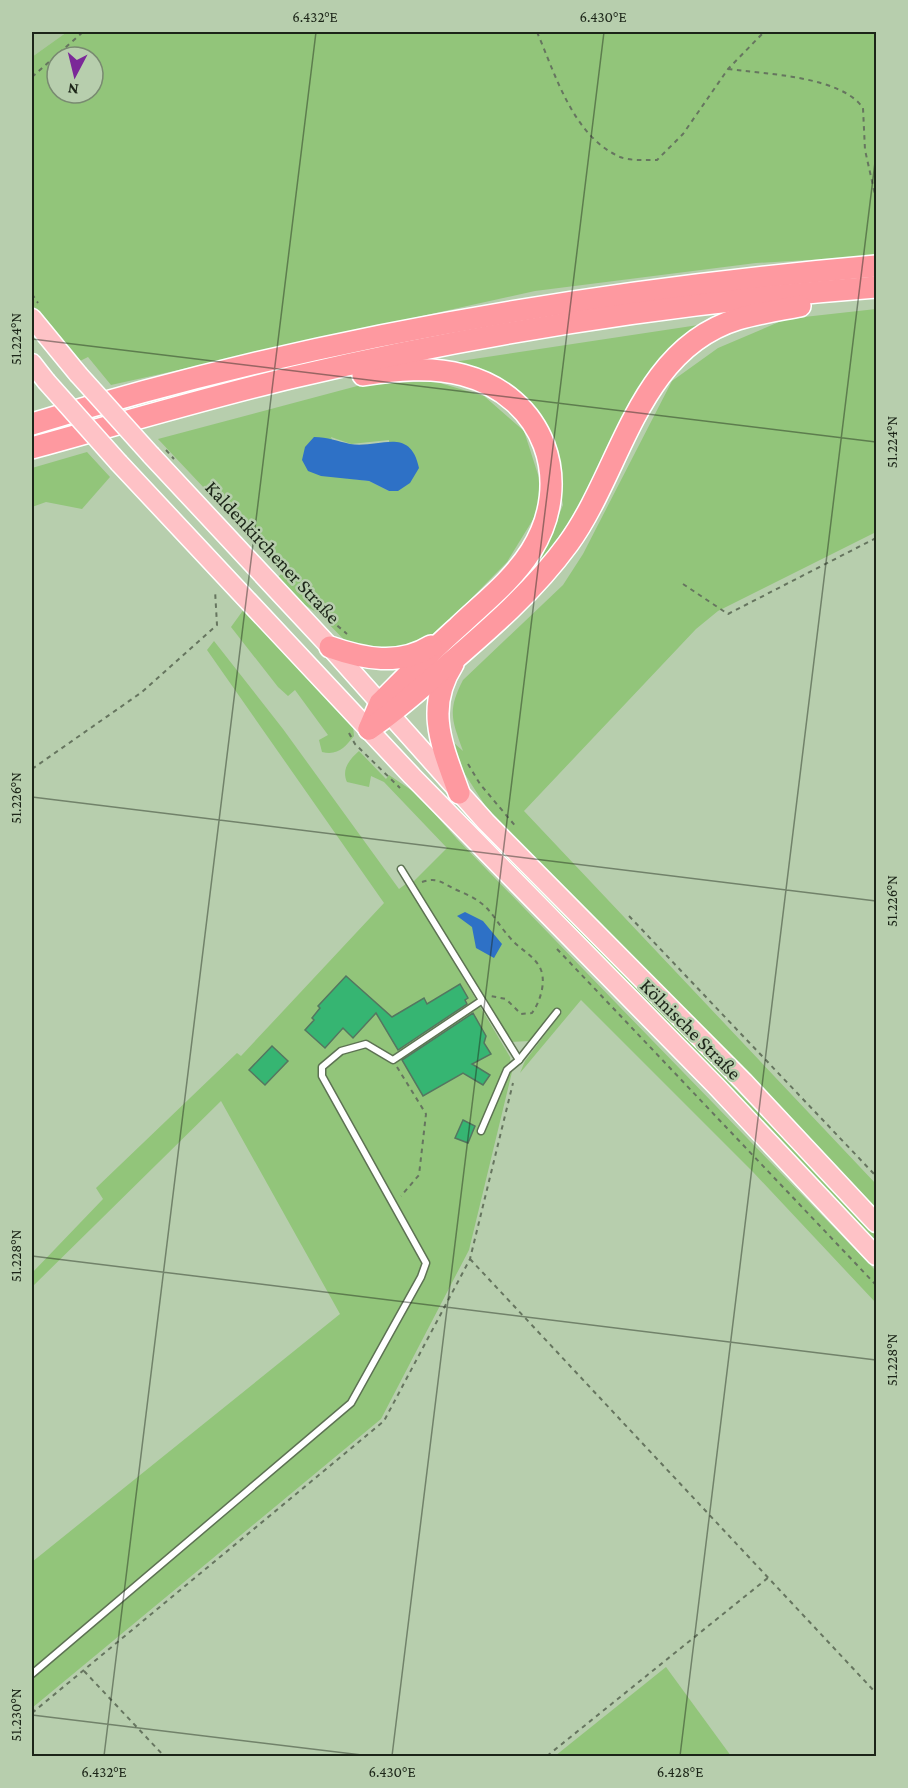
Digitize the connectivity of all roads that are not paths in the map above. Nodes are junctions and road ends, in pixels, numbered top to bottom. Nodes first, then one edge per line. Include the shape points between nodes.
1 (876, 266) edge
2 (876, 288) edge
3 (32, 318) edge
4 (32, 363) edge
5 (219, 397) junction
6 (36, 422) edge
7 (32, 448) edge
8 (447, 637) junction
9 (330, 647) junction
10 (460, 654) junction
11 (385, 709) junction
12 (362, 736) junction
13 (459, 793) junction
14 (483, 819) joint
15 (401, 869) dead end
16 (481, 1001) junction
17 (557, 1011) dead end
18 (519, 1060) junction
19 (481, 1131) dead end
20 (876, 1223) edge
21 (876, 1256) edge
22 (32, 1674) edge

1 - 6 highway via 692,284 417,327 256,364
2 - 5 highway via 697,304 549,327 411,351
2 - 10 highway via 736,319 686,347 648,391 569,542 548,570
3 - 9 main road, Kaldenkirchener Straße, bridge via 151,455
4 - 12 main road, bridge
5 - 7 highway
5 - 8 highway via 390,371 428,370 473,379 521,408 538,430 552,475 545,524 511,577
8 - 9 highway via 403,658 362,658
8 - 11 highway
9 - 11 main road, Kaldenkirchener Straße
10 - 11 highway
10 - 13 highway via 442,688 437,711 441,741
11 - 12 highway
11 - 13 main road, Kaldenkirchener Straße
12 - 21 main road, Kölnische Straße via 457,821
13 - 14 main road, Kaldenkirchener Straße
14 - 20 main road, Kölnische Straße via 744,1082
15 - 16 lane
16 - 18 lane
16 - 22 lane via 393,1060 366,1044 341,1051 322,1067 322,1076 426,1263 351,1403
17 - 18 lane
18 - 19 lane via 507,1070

